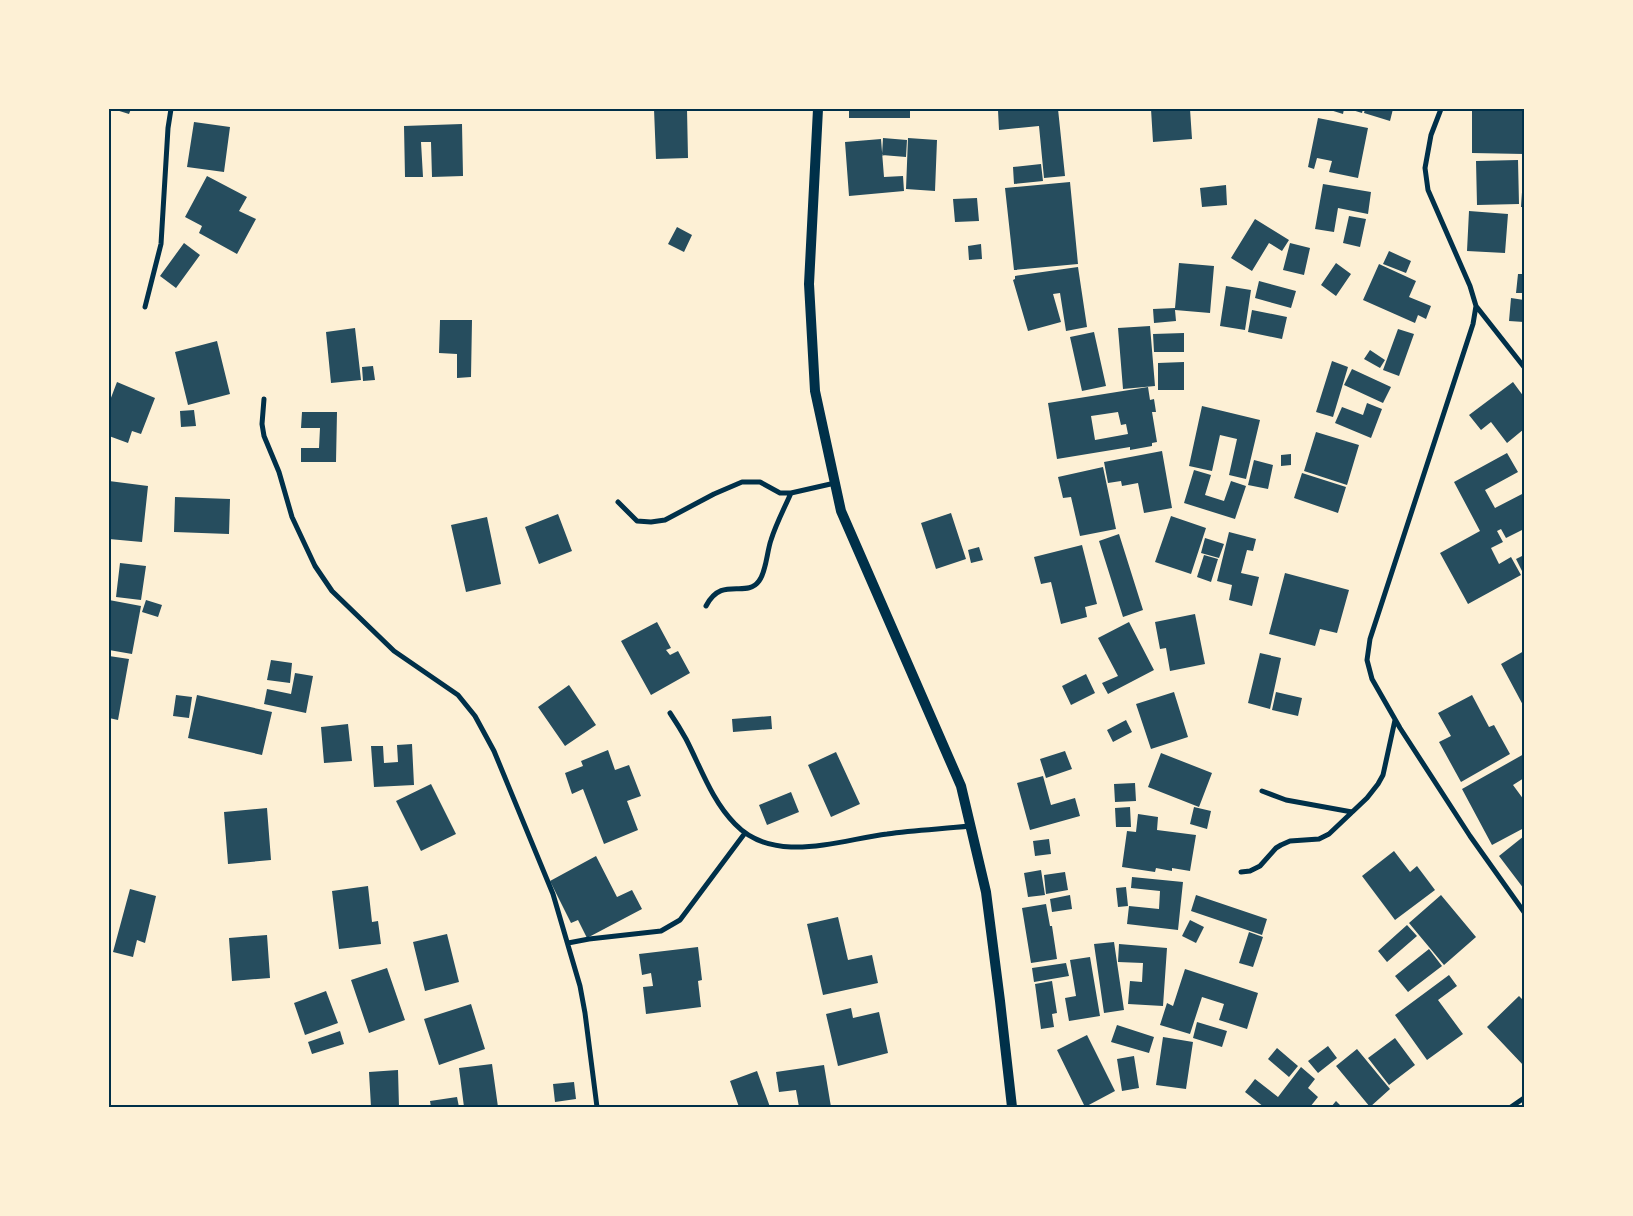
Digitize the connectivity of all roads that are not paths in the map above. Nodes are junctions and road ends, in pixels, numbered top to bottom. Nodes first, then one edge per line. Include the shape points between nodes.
1 (171, 109) edge
2 (818, 109) edge
3 (1441, 109) edge
4 (1476, 306) junction
5 (145, 307) dead end
6 (1524, 367) edge
7 (264, 398) dead end
8 (835, 483) junction
9 (791, 493) junction
10 (618, 502) dead end
11 (706, 606) dead end
12 (670, 713) dead end
13 (1395, 720) junction
14 (1262, 791) dead end
15 (1352, 812) junction
16 (971, 826) junction
17 (745, 833) junction
18 (1241, 872) dead end
19 (1524, 912) edge
20 (568, 943) junction
21 (1524, 1098) edge
22 (597, 1107) edge
23 (1012, 1107) edge
24 (1511, 1107) edge

1 - 5 street via 161,244
2 - 8 main road via 809,284 815,391
3 - 4 street via 1431,135 1425,168 1428,190
4 - 6 street
4 - 13 street via 1469,341 1370,639 1367,660 1372,679
7 - 20 street via 264,436 292,517 315,566 332,591 394,651 458,695 476,716 516,802 553,894
8 - 9 street
8 - 16 main road via 841,512 961,786
9 - 10 street via 780,493 760,482 742,482 678,515 651,522 637,521
9 - 11 street via 759,581 752,586 720,590
12 - 17 street via 720,805
13 - 15 street via 1378,784
13 - 19 street
14 - 15 street via 1286,800
15 - 18 street via 1319,839 1281,845 1260,866
16 - 17 street via 789,847 762,842
16 - 23 main road via 986,892
17 - 20 street via 680,920 661,931
20 - 22 street via 585,1013
21 - 24 street

